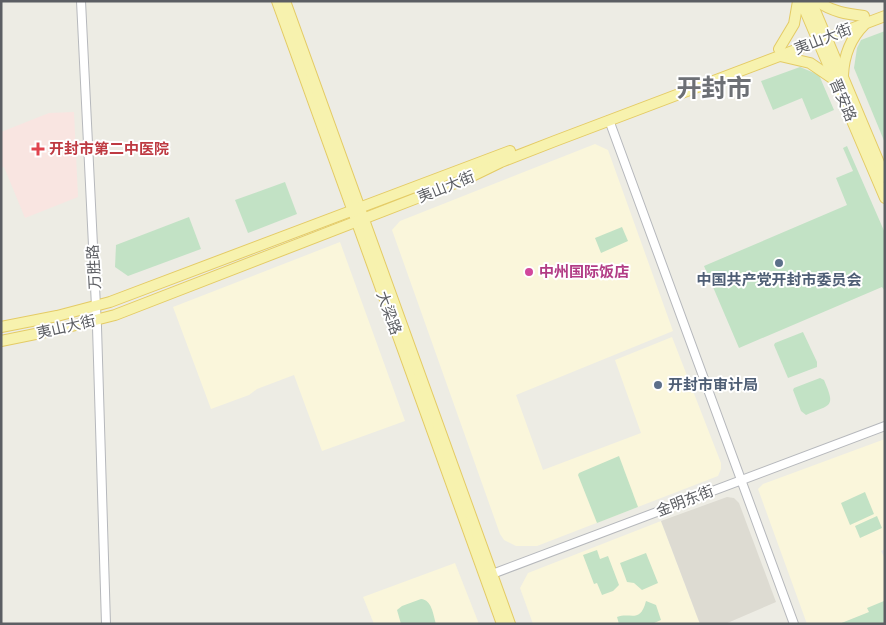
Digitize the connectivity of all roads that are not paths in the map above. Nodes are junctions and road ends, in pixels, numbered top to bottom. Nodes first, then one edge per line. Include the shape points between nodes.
1 (81, 1) edge
2 (277, 1) edge
3 (285, 1) edge
4 (800, 1) edge
5 (810, 1) edge
6 (817, 1) edge
7 (885, 9) edge
8 (885, 16) edge
9 (865, 20) junction
10 (821, 36) junction
11 (779, 52) junction
12 (839, 79) junction
13 (609, 120) junction
14 (885, 177) edge
15 (885, 198) edge
16 (356, 209) junction
17 (360, 220) junction
18 (96, 306) junction
19 (97, 320) junction
20 (1, 327) edge
21 (1, 341) edge
22 (885, 426) edge
23 (741, 480) junction
24 (489, 576) junction
25 (106, 624) edge
26 (502, 624) edge
27 (510, 624) edge
28 (794, 624) edge

1 - 18 street, 万胜路
2 - 16 main road, 大梁路
3 - 16 main road, 大梁路
4 - 10 main road, 晋安路
4 - 11 main road via 794,24
5 - 10 main road, 晋安路
6 - 9 main road via 828,9
7 - 9 main road, 夷山大街
8 - 9 main road, 夷山大街
9 - 10 main road, 夷山大街
9 - 12 main road via 846,54
10 - 11 main road, 夷山大街
10 - 12 main road, 晋安路
11 - 12 main road via 810,63
11 - 13 main road, 夷山大街
11 - 16 main road, 夷山大街
12 - 14 main road, 晋安路
12 - 15 main road, 晋安路
13 - 17 main road, 夷山大街
13 - 23 street
16 - 17 main road, 大梁路
16 - 18 main road, 夷山大街
17 - 19 main road, 夷山大街
17 - 24 main road, 大梁路
18 - 19 street, 万胜路
18 - 20 main road, 夷山大街
19 - 21 main road, 夷山大街
19 - 25 street, 万胜路
22 - 23 street, 金明东街
23 - 24 street, 金明东街
23 - 28 street
24 - 26 main road, 大梁路
24 - 27 main road, 大梁路

